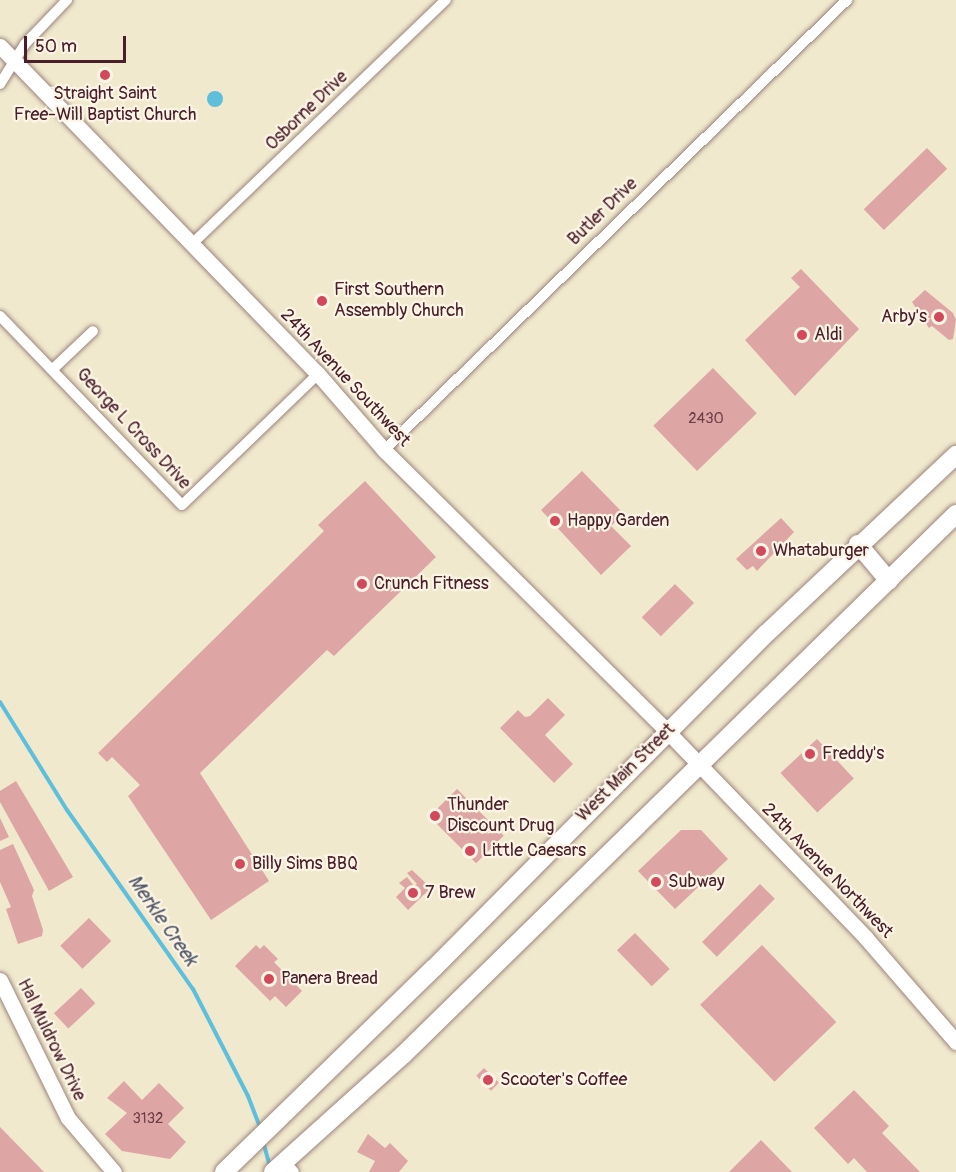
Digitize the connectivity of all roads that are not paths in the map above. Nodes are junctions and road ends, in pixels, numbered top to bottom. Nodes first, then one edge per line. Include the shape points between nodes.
1 (67, 0) edge
2 (446, 0) edge
3 (848, 0) edge
4 (0, 46) edge
5 (14, 61) junction
6 (0, 84) edge
7 (191, 244) junction
8 (0, 316) edge
9 (93, 332) dead end
10 (53, 369) junction
11 (318, 374) junction
12 (384, 450) junction
13 (956, 455) edge
14 (956, 514) edge
15 (858, 544) junction
16 (889, 581) junction
17 (667, 731) junction
18 (699, 767) junction
19 (0, 980) edge
20 (956, 1042) edge
21 (229, 1167) edge
22 (283, 1168) edge
23 (114, 1172) edge

1 - 5 street
2 - 7 street, Osborne Drive
3 - 12 street, Butler Drive
4 - 5 main road, 24th Avenue Southwest
5 - 6 street
5 - 7 main road, 24th Avenue Southwest
7 - 11 main road, 24th Avenue Southwest
8 - 10 street, George L Cross Drive
9 - 10 street, George L Cross Drive
10 - 11 street, George L Cross Drive via 182,506
11 - 12 main road, 24th Avenue Southwest
12 - 17 main road, 24th Avenue Southwest
13 - 15 main road, West Main Street
14 - 16 main road
15 - 16 main road
15 - 17 main road, West Main Street
16 - 18 main road
17 - 18 main road, 24th Avenue Northwest
17 - 21 main road, West Main Street via 434,968
18 - 20 main road, 24th Avenue Northwest via 866,938
18 - 22 main road
19 - 23 main road, Hal Muldrow Drive via 68,1118

